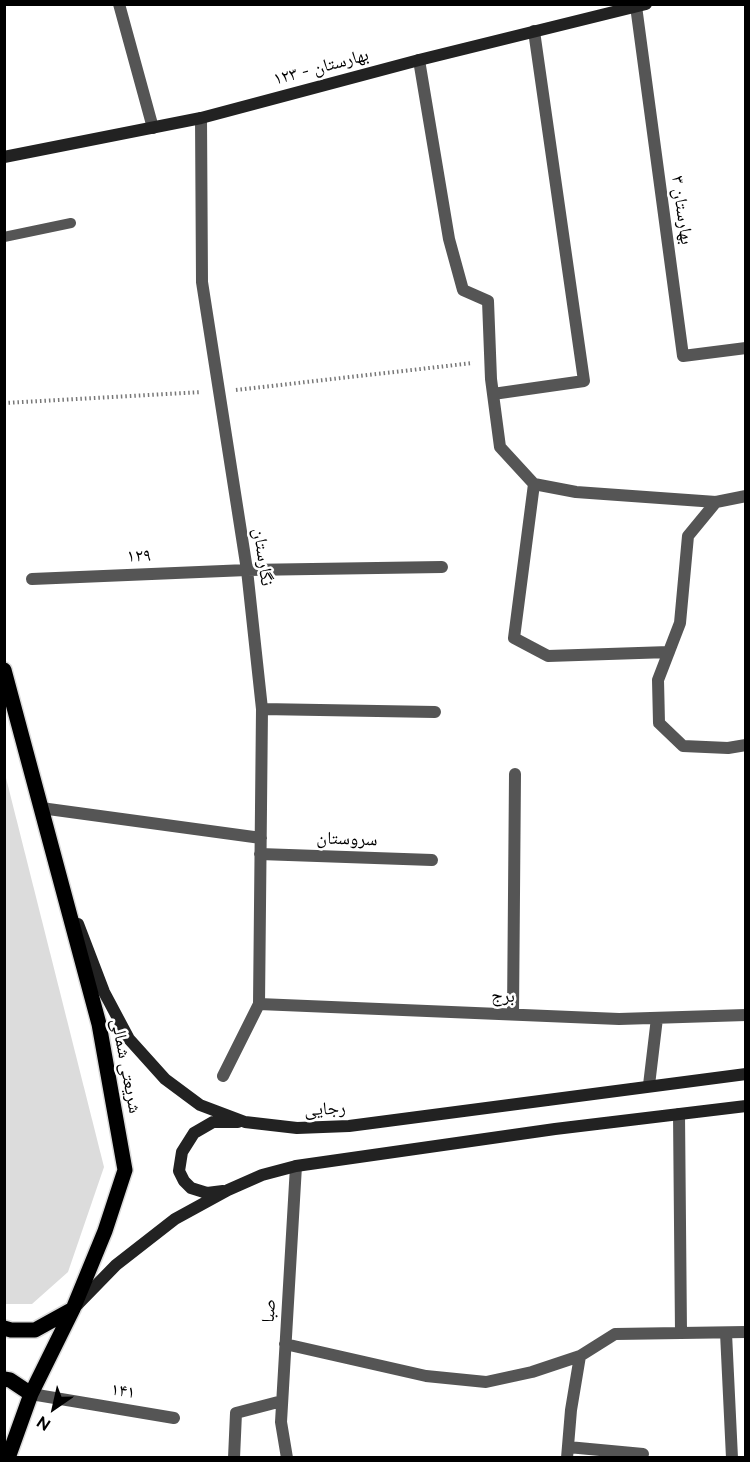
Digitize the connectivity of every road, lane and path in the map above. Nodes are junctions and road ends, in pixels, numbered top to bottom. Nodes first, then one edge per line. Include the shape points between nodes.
1 (119, 4) edge
2 (641, 5) edge
3 (534, 31) junction
4 (419, 60) junction
5 (201, 118) junction
6 (153, 128) junction
7 (4, 157) edge
8 (71, 223) dead end
9 (4, 237) edge
10 (746, 348) edge
11 (490, 361) junction
12 (219, 392) junction
13 (493, 394) junction
14 (4, 403) edge
15 (534, 484) junction
16 (746, 496) edge
17 (716, 502) junction
18 (442, 567) dead end
19 (247, 570) junction
20 (32, 579) dead end
21 (669, 652) junction
22 (4, 670) edge
23 (262, 709) junction
24 (435, 712) dead end
25 (746, 745) edge
26 (516, 774) dead end
27 (41, 808) junction
28 (261, 838) junction
29 (260, 854) junction
30 (54, 858) junction
31 (432, 860) dead end
32 (259, 1004) junction
33 (513, 1014) junction
34 (746, 1015) edge
35 (657, 1018) junction
36 (746, 1074) edge
37 (223, 1077) dead end
38 (649, 1085) junction
39 (746, 1106) edge
40 (679, 1114) junction
41 (245, 1122) junction
42 (296, 1166) junction
43 (228, 1190) junction
44 (73, 1309) junction
45 (4, 1328) edge
46 (746, 1332) edge
47 (681, 1333) junction
48 (726, 1333) junction
49 (285, 1344) junction
50 (580, 1356) junction
51 (4, 1379) edge
52 (31, 1394) junction
53 (282, 1401) junction
54 (174, 1418) dead end
55 (568, 1452) edge
56 (643, 1454) dead end
57 (8, 1458) edge
58 (234, 1458) edge
59 (287, 1458) edge
60 (732, 1458) edge

1 - 6 street
2 - 3 main road, بهارستان - ۱۲۳
2 - 10 street, بهارستان ۳ via 683,356
3 - 4 main road, بهارستان - ۱۲۳
3 - 13 street via 584,381
4 - 5 main road, بهارستان - ۱۲۳
4 - 11 street via 449,239 463,290 488,301
5 - 6 main road, بهارستان - ۱۲۳
5 - 12 street, نگارستان via 202,282
6 - 7 main road, بهارستان - ۱۲۳
8 - 9 lane
11 - 12 path
11 - 13 street
12 - 14 path
12 - 19 street, نگارستان
13 - 15 street via 500,447
15 - 17 street via 576,492
15 - 21 street via 514,638 548,657
16 - 17 street
17 - 21 street via 688,536 680,623
18 - 19 street, ۱۲۹
19 - 20 street, ۱۲۹
19 - 23 street, نگارستان
21 - 25 street via 658,680 659,723 683,746
22 - 27 main road, شریعتی شمالی
23 - 24 street
23 - 28 street, نگارستان
26 - 33 street
27 - 28 street
27 - 30 main road, شریعتی شمالی
28 - 29 street, نگارستان
29 - 31 street, سروستان
29 - 32 street, نگارستان
30 - 41 main road, رجایی via 104,992 129,1039 165,1079 200,1105
30 - 44 main road, شریعتی شمالی via 99,1024 125,1170
32 - 33 street, برج
32 - 37 street
33 - 35 street, برج
34 - 35 street, برج
35 - 38 street
36 - 38 main road, رجایی
38 - 41 main road, رجایی via 349,1126 297,1128
39 - 40 main road
40 - 42 main road
40 - 47 street
41 - 43 main road via 213,1122 194,1133 183,1152 179,1171 191,1188 207,1193
42 - 43 main road
42 - 49 street, صبا
43 - 44 main road via 175,1219 116,1265
44 - 45 main road via 35,1330
44 - 52 main road, شریعتی شمالی
46 - 48 street
47 - 48 street
47 - 50 street via 615,1334
48 - 60 street
49 - 50 street via 426,1376 486,1382
49 - 53 street, صبا
50 - 55 street
51 - 52 main road
52 - 54 street, ۱۴۱
52 - 57 main road, شریعتی شمالی
53 - 58 street via 236,1413
53 - 59 street, صبا
55 - 56 street

